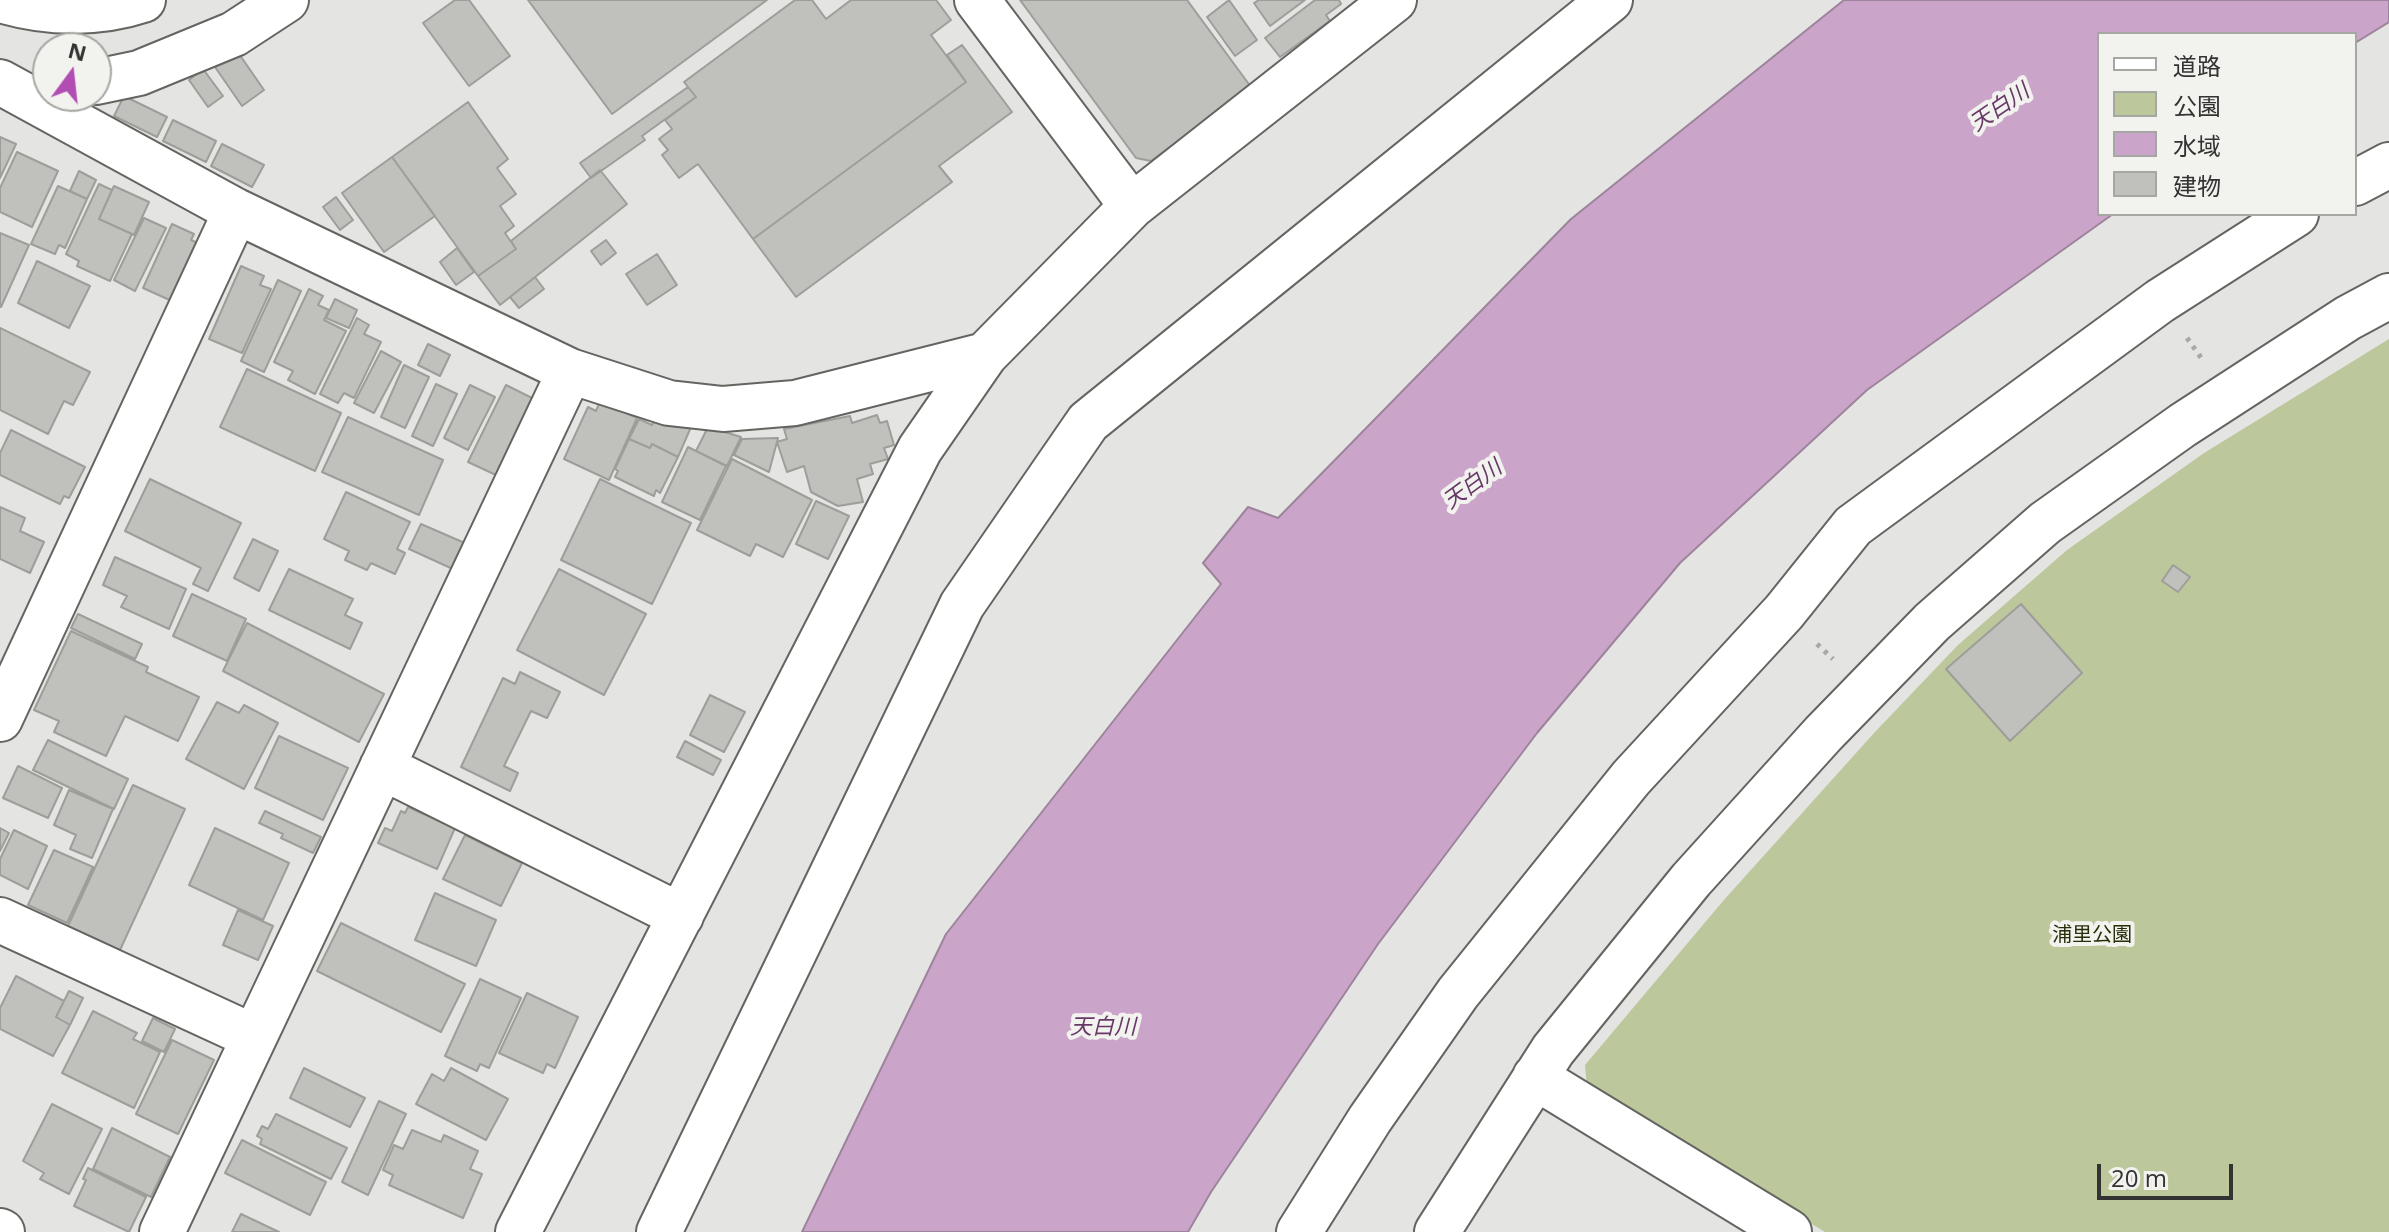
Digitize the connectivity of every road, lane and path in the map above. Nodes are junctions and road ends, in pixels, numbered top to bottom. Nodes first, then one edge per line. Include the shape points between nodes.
1 (1, 0) edge
2 (143, 0) edge
3 (286, 0) edge
4 (977, 0) edge
5 (1610, 0) edge
6 (1380, 4) edge
7 (112, 79) edge
8 (25, 90) edge
9 (2389, 165) edge
10 (2357, 182) edge
11 (1132, 206) junction
12 (236, 211) junction
13 (2293, 216) edge
14 (2389, 296) edge
15 (2160, 301) junction
16 (985, 355) junction
17 (2207, 365) dead end
18 (570, 371) junction
19 (0, 719) edge
20 (382, 767) junction
21 (681, 916) junction
22 (0, 920) edge
23 (254, 1037) junction
24 (1535, 1077) junction
25 (162, 1232) edge
26 (518, 1232) edge
27 (659, 1232) edge
28 (1299, 1232) edge
29 (1437, 1232) edge
30 (1789, 1232) edge

1 - 2 street via 71,12
3 - 7 street via 234,34
4 - 11 street
5 - 27 street via 1088,422 962,605
6 - 11 street
8 - 12 street
9 - 10 street
11 - 16 street
12 - 18 street
12 - 19 street
13 - 15 street
14 - 24 street via 2183,425 2057,514 1932,622 1691,880
15 - 17 path
15 - 28 street via 1853,526 1784,612 1631,778 1458,993
16 - 18 street via 795,403 723,409 669,403
16 - 21 street via 920,449
18 - 20 street
20 - 21 street
20 - 23 street
21 - 26 street
22 - 23 street
23 - 25 street
24 - 29 street
24 - 30 street

